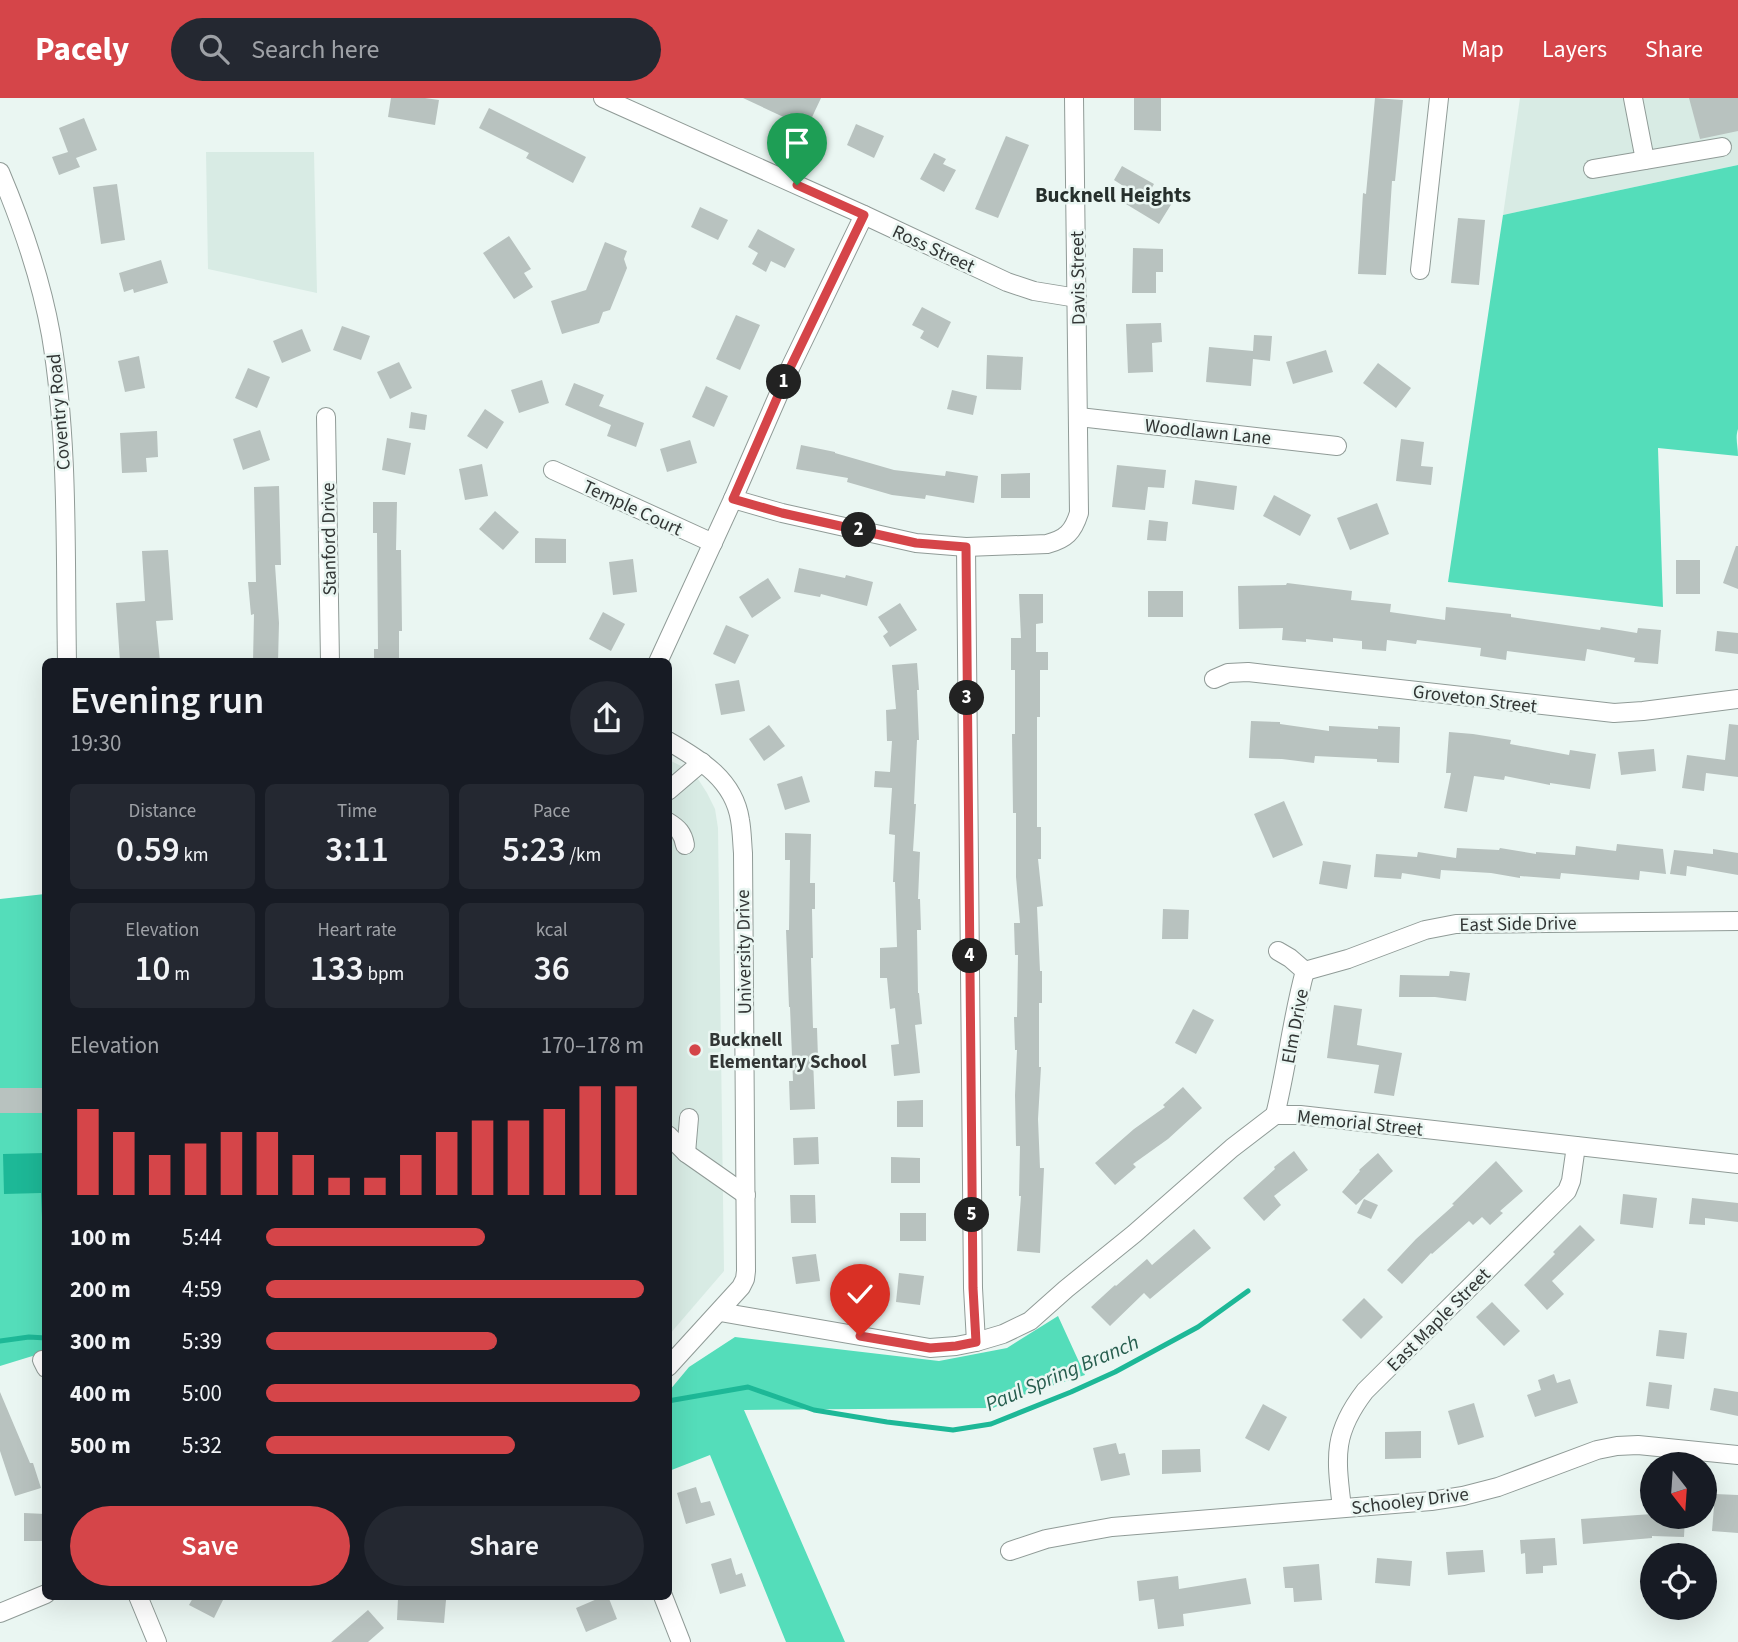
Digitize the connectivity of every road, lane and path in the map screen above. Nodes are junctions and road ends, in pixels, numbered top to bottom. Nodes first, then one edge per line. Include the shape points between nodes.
1 (603, 98) edge
2 (1074, 98) edge
3 (1439, 98) edge
4 (1633, 98) edge
5 (1722, 147) dead end
6 (1645, 160) junction
7 (1593, 170) dead end
8 (0, 172) edge
9 (864, 215) junction
10 (1420, 271) dead end
11 (1077, 298) junction
12 (326, 416) dead end
13 (1079, 417) junction
14 (1337, 446) dead end
15 (553, 470) dead end
16 (733, 499) junction
17 (713, 543) junction
18 (966, 547) junction
19 (66, 658) edge
20 (330, 658) edge
21 (660, 658) edge
22 (1214, 679) dead end
23 (1738, 699) edge
24 (672, 743) edge
25 (702, 762) junction
26 (672, 788) edge
27 (672, 825) edge
28 (685, 845) dead end
29 (1738, 921) edge
30 (1278, 951) dead end
31 (1305, 971) junction
32 (1275, 1115) junction
33 (689, 1118) dead end
34 (672, 1139) edge
35 (1576, 1146) junction
36 (686, 1153) junction
37 (1738, 1164) edge
38 (746, 1195) junction
39 (720, 1312) junction
40 (976, 1342) junction
41 (672, 1363) edge
42 (1738, 1455) edge
43 (1342, 1508) junction
44 (1010, 1551) dead end
45 (42, 1596) edge
46 (140, 1600) edge
47 (665, 1600) edge
48 (0, 1613) edge
49 (157, 1642) edge
50 (681, 1642) edge

1 - 9 street, Ross Street
2 - 11 street, Davis Street
3 - 10 street
4 - 6 street
5 - 6 street
6 - 7 street
8 - 19 street, Coventry Road via 36,275 60,397
9 - 11 street, Ross Street via 1007,282
9 - 16 street
11 - 13 street, Davis Street
12 - 20 street, Stanford Drive
13 - 14 street, Woodlawn Lane
13 - 18 street, Davis Street via 1079,513 1068,535 1046,544
15 - 17 street, Temple Court
16 - 17 street
16 - 18 street, Davis Street via 916,543
17 - 21 street
18 - 40 street
22 - 23 street, Groveton Street via 1248,671 1614,713
24 - 25 street, University Drive
25 - 26 street
25 - 38 street, University Drive via 729,788 740,820
27 - 28 street via 683,835
29 - 31 street, East Side Drive via 1457,923
30 - 31 street, Elm Drive
31 - 32 street, Elm Drive
32 - 35 street, Memorial Street
32 - 40 street, Memorial Street via 1030,1321
33 - 36 street
34 - 36 street
35 - 37 street, Memorial Street
35 - 43 street, East Maple Street via 1567,1191 1353,1406 1337,1454
36 - 38 street
38 - 39 street, University Drive via 745,1279
39 - 40 street, Memorial Street via 930,1348
39 - 41 street, University Drive
42 - 43 street, Schooley Drive via 1616,1446 1463,1496
43 - 44 street, Schooley Drive via 1112,1527 1045,1539
45 - 48 street
46 - 49 street
47 - 50 street

